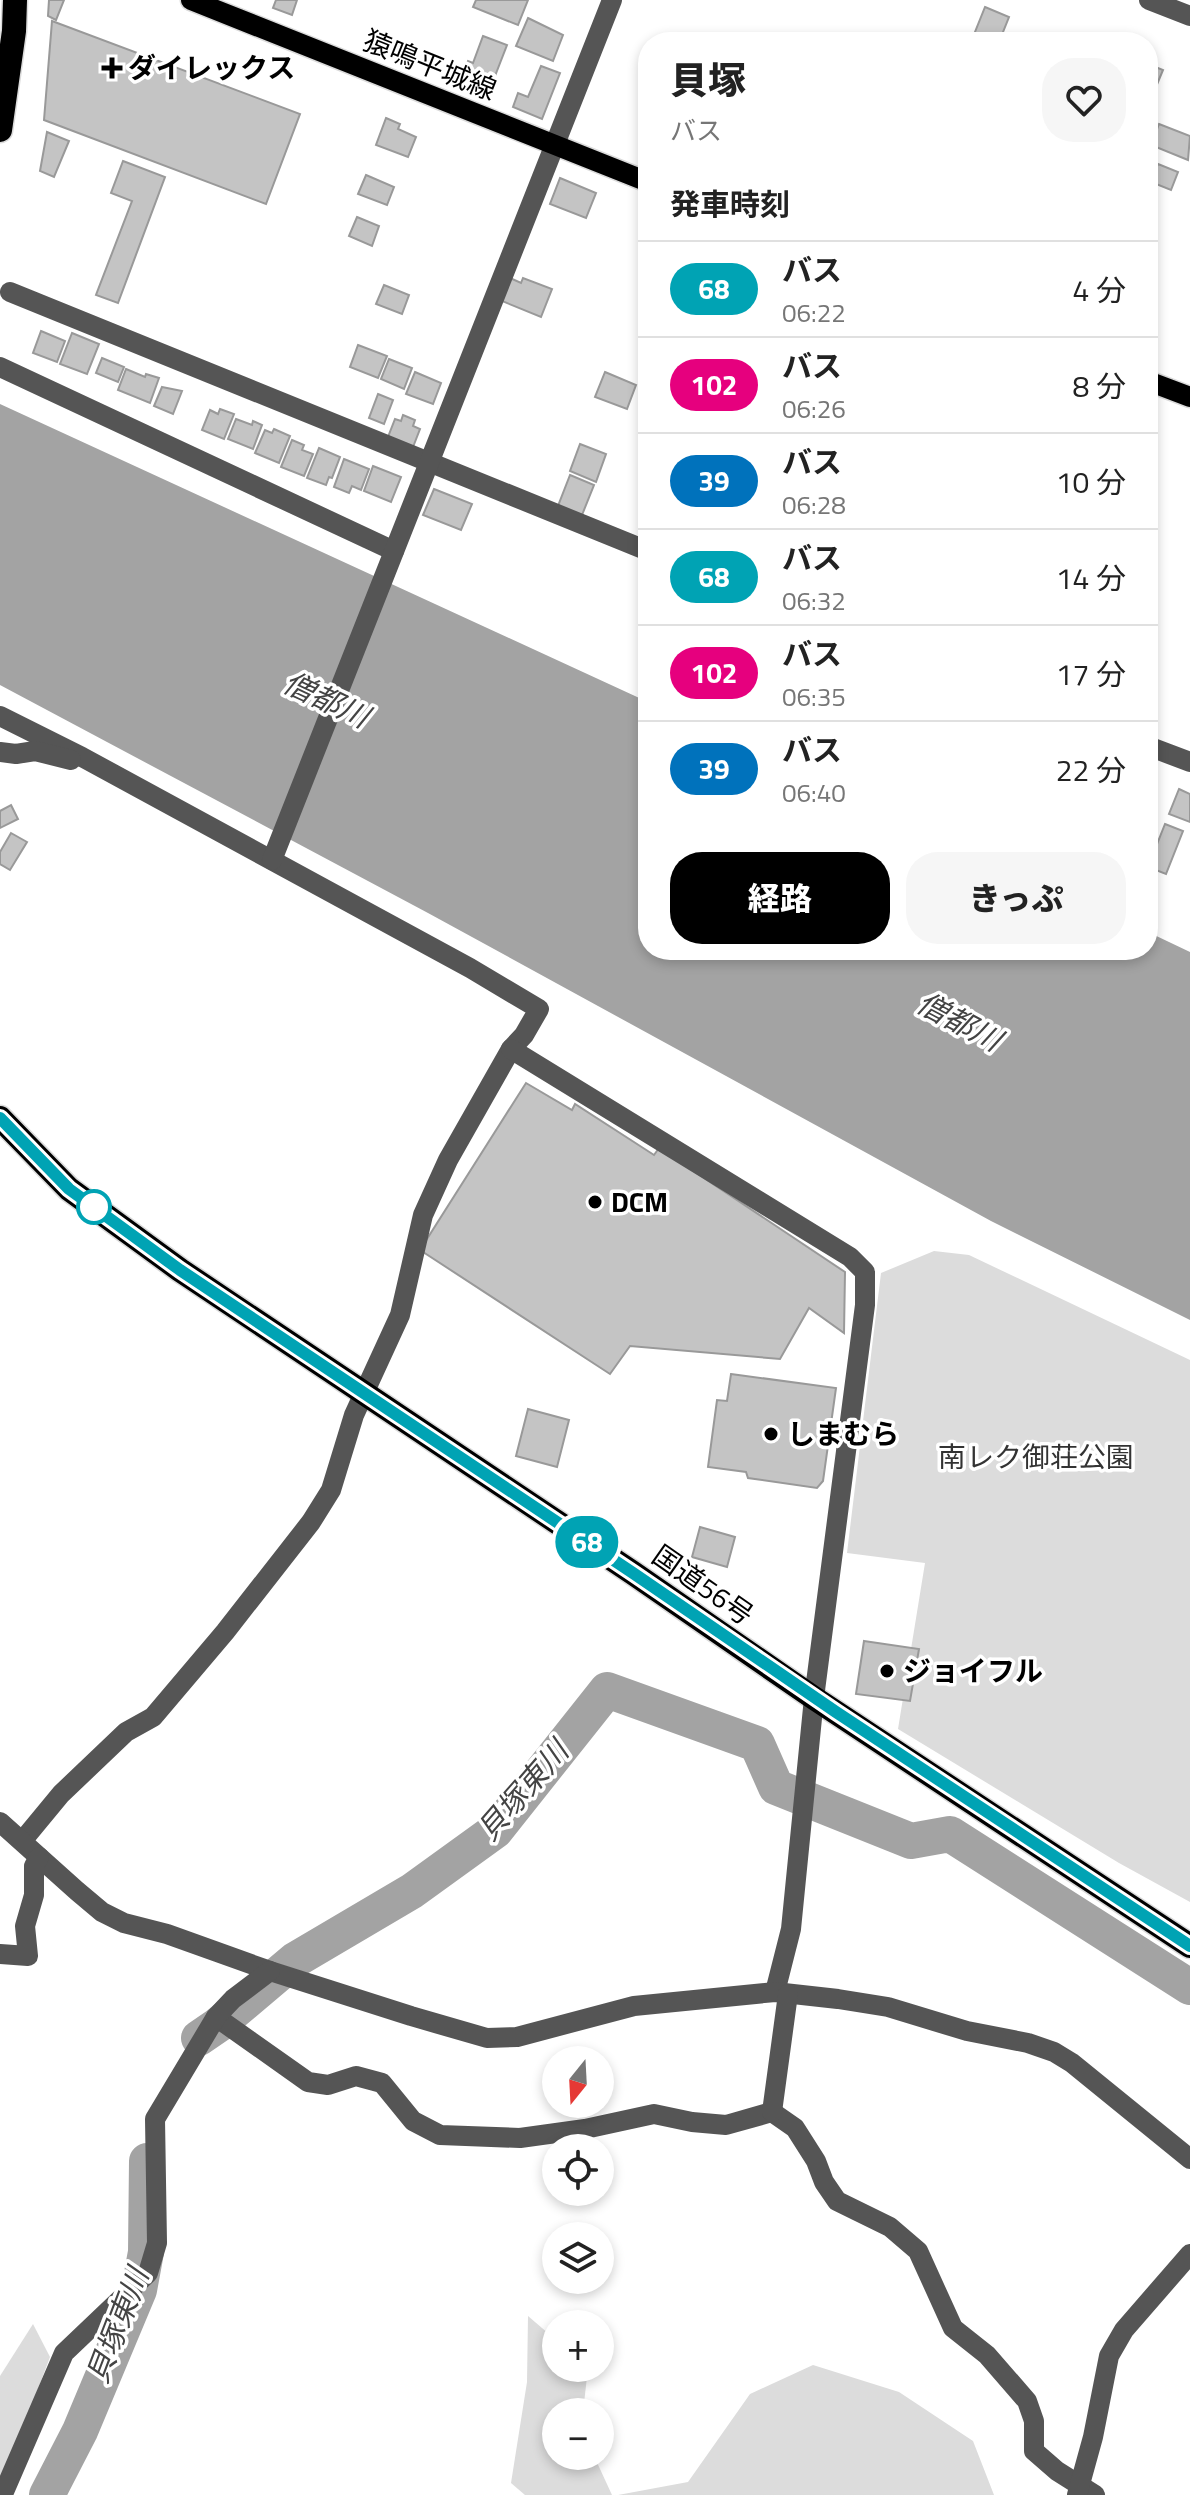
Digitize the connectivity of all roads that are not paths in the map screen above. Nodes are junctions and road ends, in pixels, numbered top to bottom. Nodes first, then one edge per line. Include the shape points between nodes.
1 (15, 0) edge
2 (191, 0) edge
3 (612, 0) edge
4 (1149, 0) edge
5 (1190, 16) edge
6 (0, 130) edge
7 (554, 145) junction
8 (638, 178) edge
9 (10, 292) dead end
10 (0, 367) edge
11 (1158, 385) edge
12 (1190, 397) edge
13 (431, 462) junction
14 (638, 547) edge
15 (392, 558) junction
16 (0, 716) edge
17 (1158, 750) edge
18 (0, 752) edge
19 (82, 757) junction
20 (1190, 761) edge
21 (275, 855) junction
22 (511, 1049) junction
23 (0, 1118) edge
24 (363, 1394) junction
25 (814, 1698) junction
26 (0, 1822) edge
27 (23, 1840) junction
28 (39, 1857) junction
29 (1190, 1946) edge
30 (0, 1954) edge
31 (270, 1971) junction
32 (782, 1993) junction
33 (216, 2017) junction
34 (772, 2112) junction
35 (1190, 2159) edge
36 (1190, 2254) edge
37 (1084, 2491) edge
38 (3, 2494) edge

1 - 6 highway
2 - 7 main road, 猿鳴平城線
3 - 7 street
4 - 5 street
7 - 8 main road, 猿鳴平城線
7 - 13 street
9 - 13 street
10 - 15 street
11 - 12 main road
13 - 14 street
13 - 15 street
15 - 21 street
16 - 19 street
17 - 20 street
18 - 19 street via 35,751 73,761
19 - 21 street
21 - 22 street via 539,1009
22 - 24 street via 423,1215 400,1315
22 - 25 street via 850,1257 865,1272
23 - 24 highway, 国道56号 via 69,1189
24 - 25 highway, 国道56号
24 - 27 street via 331,1490 311,1522 153,1717 126,1732 61,1794
25 - 29 highway, 国道56号
25 - 32 street
26 - 27 street
27 - 28 street
28 - 30 street via 25,1926 28,1956
28 - 31 street via 102,1912 124,1923
31 - 32 street via 487,2038 517,2037 634,2006
31 - 33 street
32 - 34 street
32 - 35 street via 888,2007 1054,2052
33 - 34 street via 308,2082 328,2085 356,2076 382,2083 413,2121 440,2135 520,2138 654,2114 726,2125
33 - 38 street via 155,2119 157,2243 148,2273 64,2353
34 - 37 street via 795,2128 837,2201 890,2227 918,2251 953,2328 987,2355 1027,2401 1034,2421 1034,2451
36 - 37 street via 1124,2330 1109,2356

